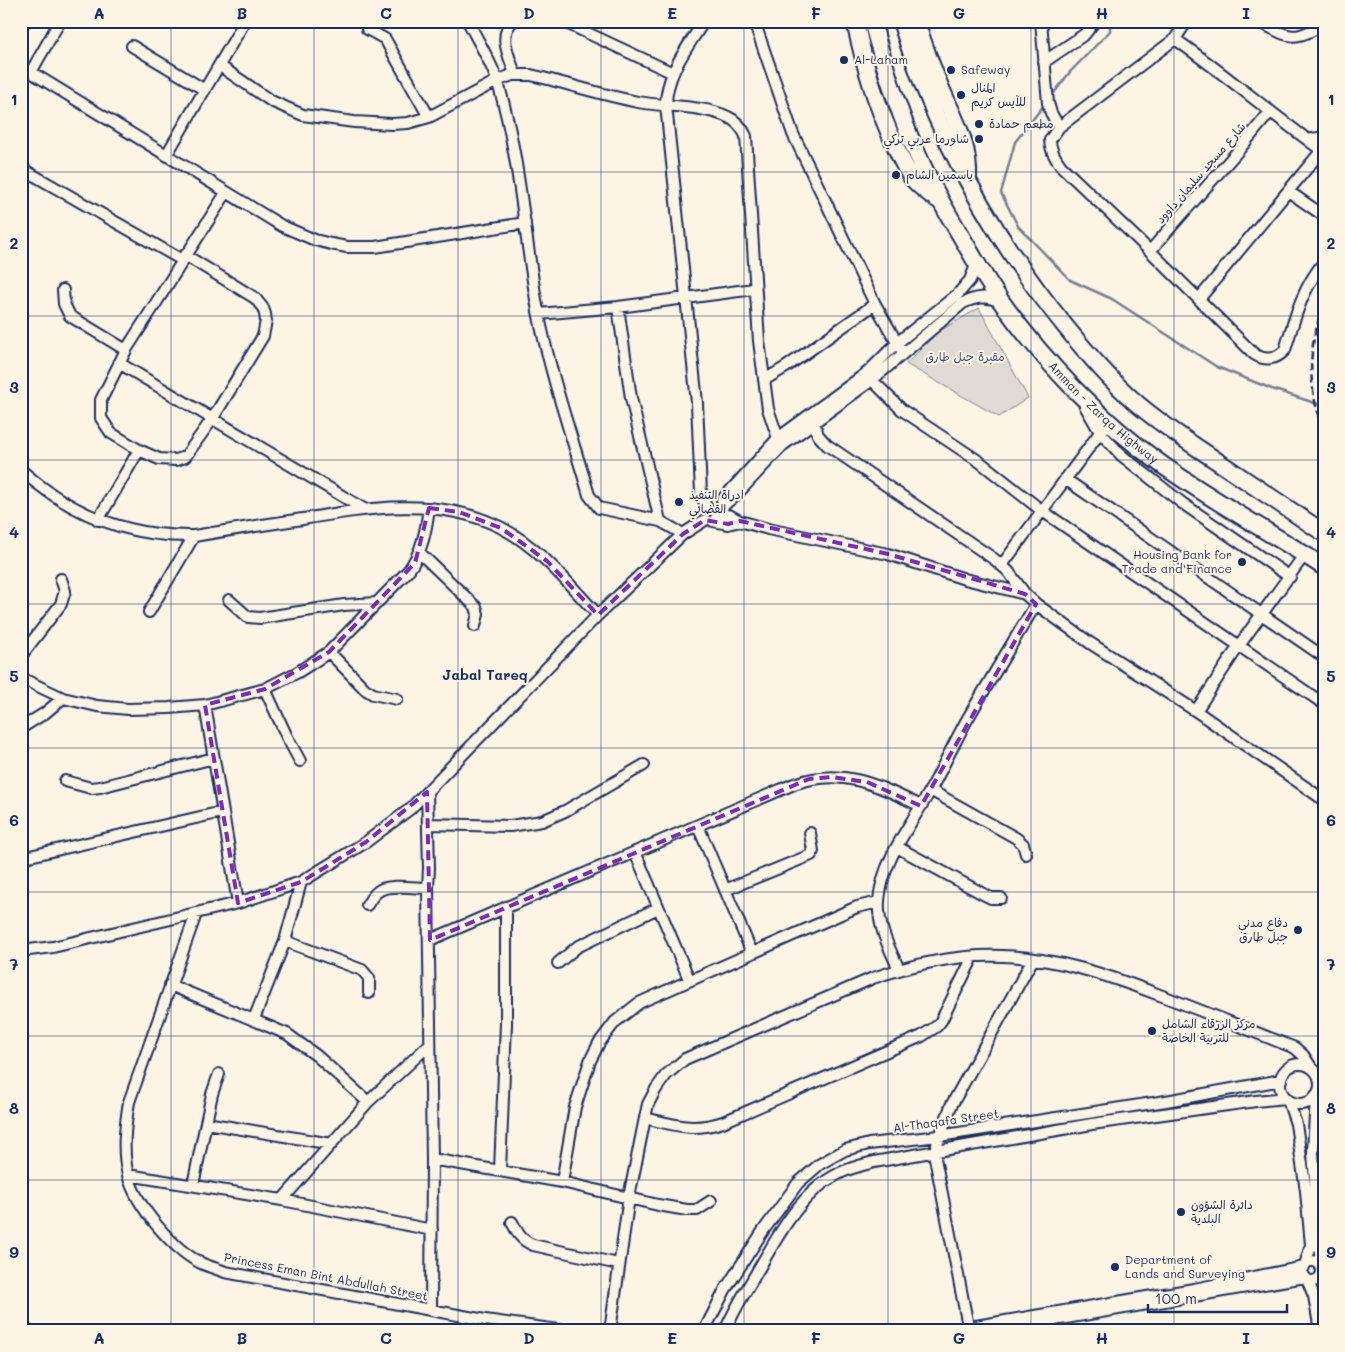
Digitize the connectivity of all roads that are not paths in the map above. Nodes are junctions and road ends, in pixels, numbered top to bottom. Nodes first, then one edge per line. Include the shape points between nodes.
1 (60, 21) edge
2 (246, 21) edge
3 (468, 21) edge
4 (513, 21) edge
5 (562, 21) edge
6 (704, 21) edge
7 (754, 21) edge
8 (855, 21) edge
9 (872, 21) edge
10 (901, 21) edge
11 (916, 21) edge
12 (1041, 21) edge
13 (1095, 21) edge
14 (1187, 21) edge
15 (1258, 21) edge
16 (1324, 24) edge
17 (367, 29) dead end
18 (1175, 39) junction
19 (132, 46) dead end
20 (919, 55) junction
21 (1044, 62) junction
22 (21, 66) edge
23 (220, 66) junction
24 (884, 66) junction
25 (866, 71) junction
26 (31, 72) junction
27 (672, 73) junction
28 (515, 74) junction
29 (497, 81) junction
30 (205, 90) junction
31 (666, 105) junction
32 (1270, 112) junction
33 (429, 116) junction
34 (1059, 127) junction
35 (1324, 136) edge
36 (1308, 140) junction
37 (1323, 151) edge
38 (167, 154) junction
39 (21, 168) edge
40 (1288, 190) junction
41 (226, 193) junction
42 (940, 201) junction
43 (1324, 216) edge
44 (525, 223) junction
45 (1150, 251) junction
46 (184, 258) junction
47 (1324, 262) edge
48 (977, 263) junction
49 (754, 288) junction
50 (63, 290) dead end
51 (686, 297) junction
52 (1199, 299) junction
53 (875, 304) junction
54 (1002, 304) junction
55 (618, 306) junction
56 (539, 314) junction
57 (897, 343) junction
58 (126, 350) junction
59 (903, 353) junction
60 (119, 363) junction
61 (764, 380) junction
62 (872, 380) junction
63 (213, 418) junction
64 (814, 422) junction
65 (1104, 426) junction
66 (778, 438) junction
67 (139, 450) junction
68 (21, 470) edge
69 (1065, 479) junction
70 (429, 508) junction
71 (364, 509) junction
72 (1040, 510) junction
73 (712, 514) junction
74 (98, 520) junction
75 (660, 522) junction
76 (683, 534) junction
77 (1324, 534) edge
78 (194, 536) junction
79 (419, 552) junction
80 (1305, 554) junction
81 (1002, 565) junction
82 (1324, 567) edge
83 (1290, 577) junction
84 (61, 579) dead end
85 (1025, 594) junction
86 (229, 600) dead end
87 (377, 602) junction
88 (1036, 604) junction
89 (149, 612) dead end
90 (1262, 614) junction
91 (598, 615) junction
92 (475, 626) dead end
93 (1238, 647) junction
94 (329, 652) junction
95 (21, 656) edge
96 (1324, 657) edge
97 (21, 678) edge
98 (265, 689) junction
99 (63, 698) junction
100 (396, 700) dead end
101 (1324, 704) edge
102 (205, 705) junction
103 (1196, 710) junction
104 (21, 728) edge
105 (214, 758) junction
106 (300, 762) dead end
107 (644, 765) dead end
108 (65, 781) dead end
109 (930, 790) junction
110 (427, 792) junction
111 (1324, 800) edge
112 (921, 806) junction
113 (222, 812) junction
114 (428, 824) junction
115 (698, 826) junction
116 (810, 833) dead end
117 (897, 847) junction
118 (635, 852) junction
119 (1026, 854) dead end
120 (21, 858) edge
121 (301, 882) junction
122 (428, 888) junction
123 (725, 890) junction
124 (1001, 898) dead end
125 (879, 902) junction
126 (238, 904) junction
127 (366, 905) dead end
128 (506, 907) junction
129 (658, 908) junction
130 (196, 914) junction
131 (285, 940) junction
132 (430, 940) junction
133 (21, 951) edge
134 (752, 953) junction
135 (973, 957) junction
136 (1033, 959) junction
137 (558, 963) dead end
138 (899, 969) junction
139 (689, 980) junction
140 (170, 985) junction
141 (369, 993) dead end
142 (254, 1019) junction
143 (430, 1044) junction
144 (1284, 1044) junction
145 (1292, 1066) junction
146 (1316, 1069) edge
147 (219, 1074) dead end
148 (1280, 1080) junction
149 (1320, 1092) edge
150 (1287, 1099) junction
151 (368, 1102) junction
152 (644, 1118) junction
153 (206, 1123) junction
154 (939, 1136) junction
155 (332, 1144) junction
156 (934, 1153) junction
157 (432, 1159) junction
158 (500, 1170) junction
159 (128, 1175) junction
160 (562, 1182) junction
161 (193, 1185) junction
162 (629, 1197) junction
163 (282, 1200) junction
164 (711, 1201) dead end
165 (512, 1222) dead end
166 (432, 1230) junction
167 (618, 1264) junction
168 (1321, 1271) junction
169 (1305, 1272) junction
170 (1324, 1296) edge
171 (431, 1310) junction
172 (969, 1329) edge
173 (566, 1331) edge
174 (610, 1331) edge
175 (704, 1331) edge
176 (725, 1331) edge
177 (946, 1331) edge
178 (991, 1331) edge
179 (1320, 1331) edge

1 - 26 street
2 - 23 street
3 - 29 street
4 - 28 street via 505,38
5 - 27 street
6 - 27 street
7 - 53 street via 792,134
8 - 25 highway, Amman - Zarqa Highway
9 - 24 highway, Amman - Zarqa Highway
10 - 20 highway
11 - 20 highway
12 - 21 street
13 - 21 street via 1085,34
14 - 18 street
15 - 16 street via 1297,37
17 - 33 street via 385,39
18 - 32 street
18 - 34 street
19 - 30 street
20 - 77 highway via 948,146 1003,242 1053,312 1098,365 1166,428
21 - 34 street via 1048,103
22 - 26 street
23 - 30 street
23 - 33 street via 271,101 303,115 392,124 408,124
24 - 25 highway
24 - 42 highway, Amman - Zarqa Highway via 907,130
25 - 42 highway, Amman - Zarqa Highway via 906,168 920,187
26 - 38 street
27 - 31 street via 667,86
28 - 29 street
28 - 31 street via 638,102
29 - 33 street
29 - 44 street via 513,149
30 - 38 street
31 - 49 street via 721,114 735,121 746,136
31 - 51 street
32 - 36 street
32 - 45 street, شارع مسجد سليمان داوود
34 - 45 street via 1050,145 1061,166
35 - 36 street
36 - 37 street
37 - 40 street
38 - 41 street
39 - 46 street
40 - 43 street
40 - 52 street
41 - 44 street via 296,233 347,246 392,245
41 - 46 street
42 - 48 highway, Amman - Zarqa Highway
44 - 56 street
45 - 52 street
46 - 58 street
46 - 63 street via 255,298 265,314 265,329 259,345
47 - 52 street via 1300,300 1285,350 1275,358 1262,359 1254,354
48 - 54 highway, Amman - Zarqa Highway
48 - 57 street via 965,288
49 - 51 street
49 - 61 street
50 - 58 street via 64,304 70,316
51 - 55 street
51 - 73 street via 702,493
53 - 57 street
53 - 61 street
54 - 59 street via 993,299 973,298
54 - 65 highway, Amman - Zarqa Highway via 1080,393
55 - 56 street
55 - 75 street via 631,398
56 - 75 street via 558,394 589,495 600,508
57 - 59 street
57 - 66 street via 868,372
58 - 60 street
59 - 62 street
60 - 63 street
60 - 67 street via 101,400 102,418 111,433
61 - 66 street via 768,409
62 - 64 street
62 - 72 street via 902,410 980,462
63 - 67 street via 182,458 164,460
63 - 71 street
64 - 73 street via 783,445 738,493
64 - 81 street via 818,435 827,445
65 - 69 street
65 - 80 highway, Amman - Zarqa Highway
65 - 83 street via 1121,455 1151,480
66 - 73 street
67 - 74 street
68 - 74 street via 53,496
69 - 72 street
69 - 90 street
70 - 71 street
70 - 79 street
70 - 91 street via 459,512 508,532 543,558
71 - 78 street
72 - 81 street
72 - 93 street
73 - 76 street
73 - 85 street via 888,554
74 - 78 street via 147,533
75 - 76 street
76 - 91 street
78 - 89 street
79 - 87 street via 415,563
79 - 92 street via 476,607
80 - 82 highway, Amman - Zarqa Highway
80 - 83 street
81 - 85 street
83 - 90 street
84 - 95 street via 65,591 61,604
85 - 88 street
86 - 87 street via 248,617 260,618
87 - 94 street
88 - 103 street
88 - 109 street
90 - 93 street
90 - 96 street
91 - 110 street
93 - 101 street
93 - 103 street
94 - 98 street
94 - 100 street via 365,689
97 - 99 street
98 - 102 street
98 - 106 street
99 - 102 street via 128,709
99 - 104 street
102 - 105 street
103 - 111 street
105 - 108 street via 100,787 91,788
105 - 113 street
107 - 114 street via 542,821 510,826
109 - 112 street
109 - 119 street via 1016,838
110 - 114 street
110 - 121 street via 384,829
112 - 115 street via 867,782 825,776 794,784
112 - 117 street
113 - 120 street
113 - 126 street
114 - 122 street
115 - 118 street
115 - 123 street
116 - 123 street via 811,855
117 - 124 street via 991,898
117 - 125 street via 884,874
118 - 128 street
118 - 129 street
121 - 126 street
121 - 131 street
122 - 127 street via 388,887 380,890
122 - 132 street
123 - 134 street
125 - 134 street via 857,907
125 - 138 street via 885,940
126 - 130 street
128 - 132 street
128 - 158 street via 506,1024
129 - 137 street via 577,947
129 - 139 street
130 - 133 street via 53,948
130 - 140 street, Princess Eman Bint Abdullah Street
131 - 141 street via 362,970 368,978
131 - 142 street
132 - 143 street
134 - 139 street
135 - 136 street
135 - 138 street
135 - 152 street via 941,1021 922,1036 723,1122 690,1128
136 - 144 street via 1107,975
136 - 154 street via 963,1082
138 - 152 street via 685,1059 656,1089
139 - 160 street via 639,1003 615,1022 599,1043 575,1107
140 - 142 street
140 - 159 street, Princess Eman Bint Abdullah Street via 129,1102 125,1128
142 - 151 street via 302,1044
143 - 151 street
143 - 157 street
144 - 145 street via 1292,1054
144 - 146 street via 1299,1050
145 - 146 street via 1298,1064
145 - 148 street
146 - 149 street
147 - 153 street
148 - 150 street via 1282,1093
148 - 154 street, Al-Thaqafa Street
149 - 150 street via 1303,1104
149 - 168 street via 1313,1152
150 - 156 street via 1092,1124
150 - 169 street via 1296,1124 1306,1191 1311,1245
151 - 155 street
152 - 162 street
153 - 155 street
153 - 161 street
154 - 156 street
154 - 175 street, Al-Thaqafa Street via 853,1147 808,1172 724,1290
155 - 163 street
156 - 172 street
156 - 176 street via 857,1166 822,1184 804,1201 774,1242
157 - 158 street
157 - 166 street
158 - 160 street
159 - 161 street
159 - 171 street, Princess Eman Bint Abdullah Street via 153,1222 202,1264 225,1272
160 - 162 street
161 - 163 street
162 - 164 street via 687,1210 697,1210
162 - 167 street
163 - 166 street
165 - 167 street via 524,1242
166 - 171 street
167 - 174 street
168 - 169 street via 1315,1281
168 - 169 street via 1313,1262
168 - 170 street
169 - 172 street
169 - 178 street
169 - 179 street via 1314,1296
171 - 173 street, Princess Eman Bint Abdullah Street
172 - 177 street

